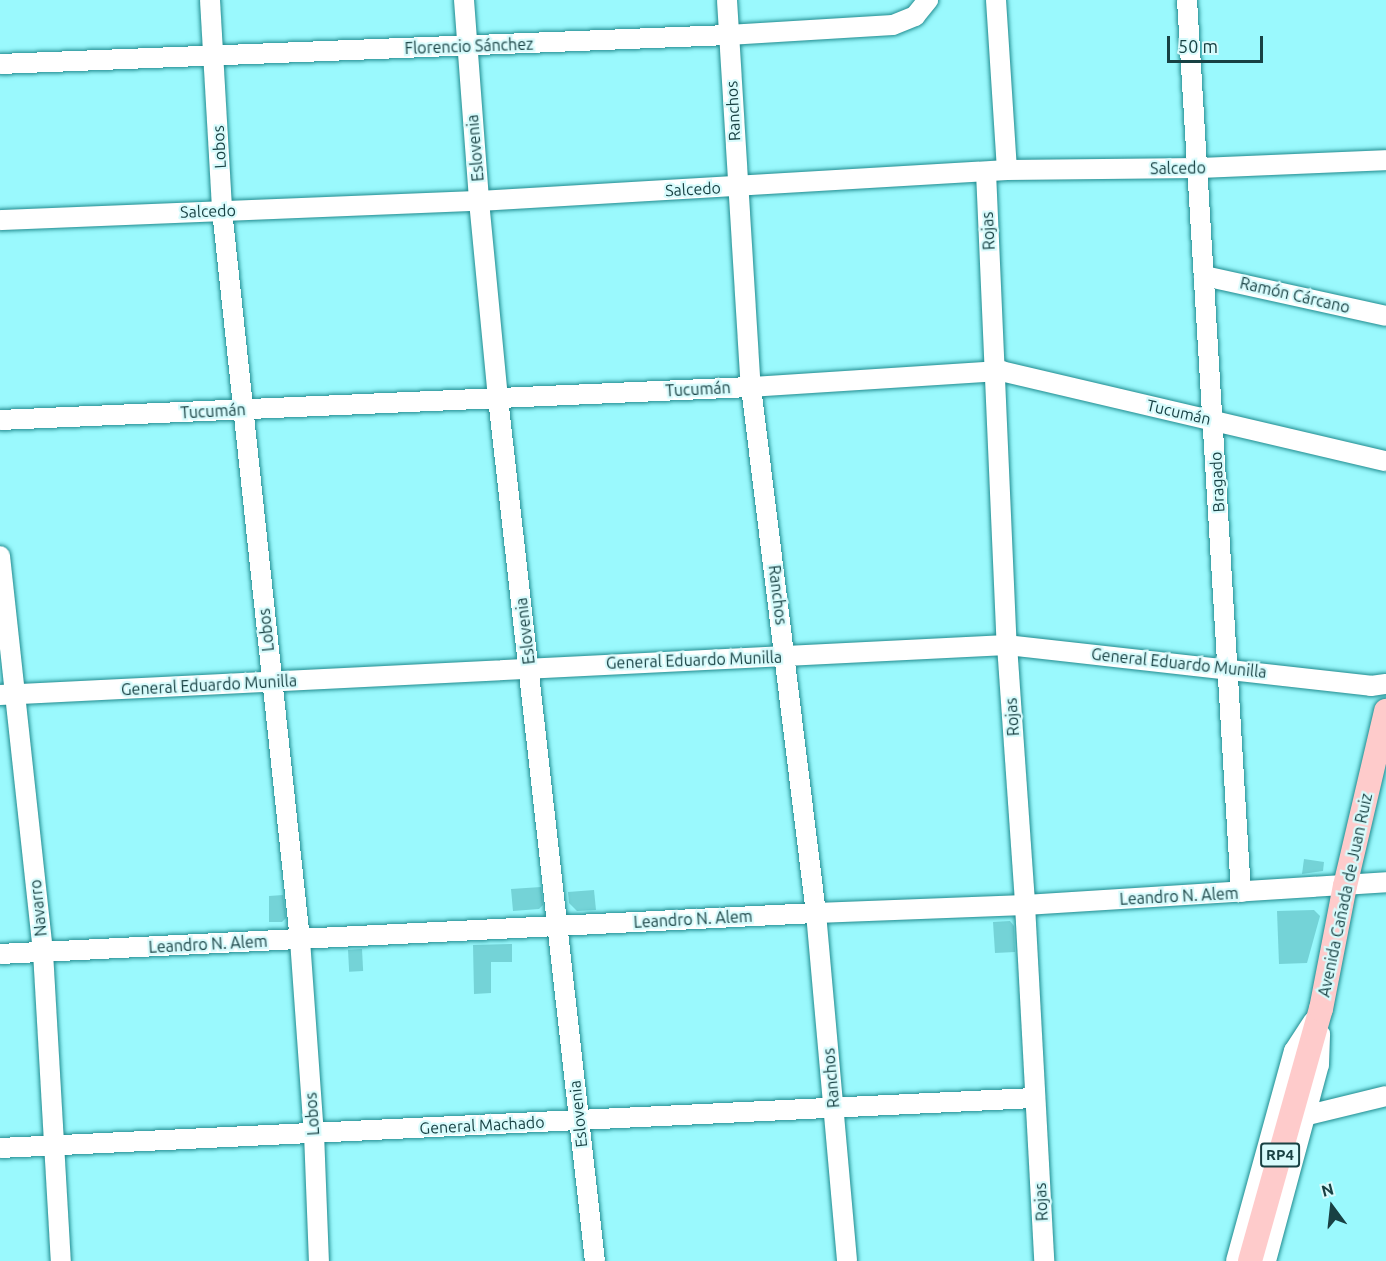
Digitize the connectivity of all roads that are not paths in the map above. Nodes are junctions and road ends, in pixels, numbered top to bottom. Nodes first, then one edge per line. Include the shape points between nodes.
1 (210, 0) edge
2 (464, 0) edge
3 (727, 0) edge
4 (928, 0) edge
5 (996, 0) edge
6 (1187, 0) edge
7 (728, 35) junction
8 (467, 46) junction
9 (214, 56) junction
10 (0, 64) edge
11 (1386, 160) edge
12 (1198, 168) junction
13 (1007, 170) junction
14 (986, 172) junction
15 (737, 187) junction
16 (479, 201) junction
17 (222, 210) junction
18 (0, 220) edge
19 (1204, 276) junction
20 (1386, 316) edge
21 (994, 371) junction
22 (751, 387) junction
23 (498, 398) junction
24 (243, 409) junction
25 (0, 420) edge
26 (1213, 420) junction
27 (1386, 461) edge
28 (0, 556) edge
29 (1007, 645) junction
30 (786, 656) junction
31 (529, 667) junction
32 (1226, 668) junction
33 (272, 682) junction
34 (1386, 684) edge
35 (8, 695) edge
36 (1386, 711) edge
37 (1386, 882) edge
38 (1345, 886) junction
39 (1241, 892) junction
40 (1025, 905) junction
41 (816, 912) junction
42 (558, 926) junction
43 (300, 940) junction
44 (43, 952) junction
45 (0, 954) edge
46 (1321, 1010) junction
47 (1386, 1096) edge
48 (1035, 1098) junction
49 (833, 1106) junction
50 (1304, 1116) junction
51 (578, 1121) junction
52 (314, 1133) junction
53 (56, 1146) junction
54 (0, 1148) edge
55 (61, 1261) edge
56 (319, 1261) edge
57 (595, 1261) edge
58 (847, 1261) edge
59 (1044, 1261) edge
60 (1236, 1261) edge
61 (1250, 1261) edge
62 (1266, 1261) edge

1 - 9 street, Lobos
2 - 8 street, Eslovenia
3 - 7 street, Ranchos
4 - 7 street, Florencio Sánchez via 915,16 893,25
5 - 13 street
6 - 12 street, Bragado
7 - 8 street, Florencio Sánchez
7 - 15 street, Ranchos
8 - 9 street, Florencio Sánchez
8 - 16 street, Eslovenia
9 - 10 street, Florencio Sánchez
9 - 17 street, Lobos
11 - 12 street, Salcedo
12 - 13 street, Salcedo
12 - 19 street, Bragado
13 - 14 street, Salcedo
14 - 15 street, Salcedo
14 - 21 street, Rojas
15 - 16 street, Salcedo
15 - 22 street, Ranchos
16 - 17 street, Salcedo
16 - 23 street, Eslovenia
17 - 18 street, Salcedo
17 - 24 street, Lobos
19 - 20 street, Ramón Cárcano
19 - 26 street, Bragado
21 - 22 street, Tucumán
21 - 26 street, Tucumán
21 - 29 street, Rojas
22 - 23 street, Tucumán
22 - 30 street, Ranchos
23 - 24 street, Tucumán
23 - 31 street, Eslovenia
24 - 25 street, Tucumán
24 - 33 street, Lobos
26 - 27 street, Tucumán
26 - 32 street, Bragado
28 - 35 street, Navarro
29 - 30 street, General Eduardo Munilla
29 - 32 street, General Eduardo Munilla
29 - 40 street, Rojas
30 - 31 street, General Eduardo Munilla
30 - 41 street, Ranchos
31 - 33 street, General Eduardo Munilla
31 - 42 street, Eslovenia
32 - 34 street, General Eduardo Munilla via 1371,686
32 - 39 street, Bragado
33 - 35 street, General Eduardo Munilla
33 - 43 street, Lobos
35 - 44 street, Navarro
36 - 38 main road, Avenida Cañada de Juan Ruiz / RP4
37 - 38 street, Leandro N. Alem
38 - 39 street, Leandro N. Alem
38 - 46 main road, Avenida Cañada de Juan Ruiz / RP4
39 - 40 street, Leandro N. Alem
40 - 41 street, Leandro N. Alem
40 - 48 street, Rojas
41 - 42 street, Leandro N. Alem
41 - 49 street, Ranchos
42 - 43 street, Leandro N. Alem
42 - 51 street, Eslovenia
43 - 44 street, Leandro N. Alem
43 - 52 street, Lobos
44 - 45 street, Leandro N. Alem
44 - 53 street, Navarro
46 - 50 street, Avenida Cañada de Juan Ruiz via 1319,1065
46 - 60 street, Avenida Cañada de Juan Ruiz via 1294,1051
46 - 61 main road, Avenida Cañada de Juan Ruiz / RP4
47 - 50 street
48 - 49 street, General Machado
48 - 59 street, Rojas
49 - 51 street, General Machado
49 - 58 street, Ranchos
50 - 62 street, Avenida Cañada de Juan Ruiz
51 - 52 street, General Machado
51 - 57 street, Eslovenia
52 - 53 street, General Machado
52 - 56 street, Lobos
53 - 54 street, General Machado
53 - 55 street, Navarro

